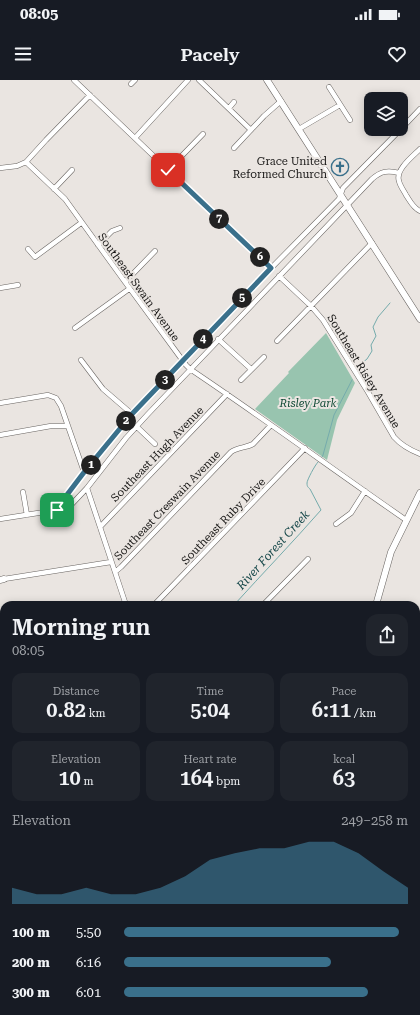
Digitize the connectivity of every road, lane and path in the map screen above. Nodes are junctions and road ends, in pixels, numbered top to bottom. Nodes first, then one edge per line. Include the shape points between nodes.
1 (74, 80) edge
2 (188, 80) edge
3 (199, 80) edge
4 (268, 80) edge
5 (329, 87) dead end
6 (90, 95) junction
7 (281, 101) junction
8 (234, 102) dead end
9 (340, 105) junction
10 (229, 108) junction
11 (420, 109) edge
12 (350, 120) dead end
13 (408, 122) edge
14 (299, 129) junction
15 (251, 130) junction
16 (204, 134) dead end
17 (394, 136) edge
18 (135, 138) junction
19 (234, 148) dead end
20 (420, 149) edge
21 (26, 162) junction
22 (0, 168) edge
23 (72, 170) dead end
24 (168, 170) junction
25 (399, 173) junction
26 (54, 189) junction
27 (340, 194) junction
28 (347, 205) junction
29 (420, 212) edge
30 (82, 223) junction
31 (120, 228) dead end
32 (372, 243) junction
33 (98, 245) junction
34 (28, 249) dead end
35 (155, 251) dead end
36 (271, 268) junction
37 (279, 276) junction
38 (125, 282) junction
39 (18, 285) dead end
40 (0, 288) edge
41 (129, 288) junction
42 (311, 306) junction
43 (420, 319) edge
44 (75, 328) dead end
45 (218, 339) junction
46 (277, 341) dead end
47 (264, 357) dead end
48 (81, 360) dead end
49 (183, 360) junction
50 (190, 369) junction
51 (252, 369) junction
52 (242, 380) dead end
53 (227, 394) junction
54 (0, 403) edge
55 (132, 414) junction
56 (271, 425) junction
57 (68, 426) junction
58 (136, 426) junction
59 (0, 435) edge
60 (155, 444) dead end
61 (305, 448) junction
62 (420, 454) edge
63 (85, 471) junction
64 (87, 488) junction
65 (364, 491) junction
66 (23, 492) dead end
67 (420, 493) edge
68 (57, 510) junction
69 (27, 515) junction
70 (0, 519) edge
71 (406, 520) junction
72 (336, 524) dead end
73 (100, 527) junction
74 (308, 559) dead end
75 (111, 562) junction
76 (115, 572) junction
77 (2, 580) edge
78 (125, 601) edge
79 (158, 601) edge
80 (267, 601) edge
81 (377, 601) edge

1 - 6 street
2 - 18 street
3 - 10 street
4 - 7 street
5 - 9 street
6 - 18 street
6 - 21 street
7 - 14 street
7 - 15 street
8 - 10 street
9 - 12 street
9 - 14 street
10 - 15 street
11 - 13 street
14 - 27 street
15 - 19 street
16 - 24 street
17 - 27 street
18 - 24 street
20 - 25 street
21 - 22 street
21 - 26 street, Southeast Swain Avenue
23 - 26 street
24 - 36 street
25 - 28 street via 386,171 375,176
25 - 29 street via 400,185 412,205
26 - 30 street, Southeast Swain Avenue via 65,199
27 - 28 street
27 - 36 street
28 - 32 street
28 - 37 street
30 - 33 street, Southeast Swain Avenue
30 - 34 street via 35,257
31 - 33 street via 112,231
32 - 42 street
32 - 43 street
33 - 38 street, Southeast Swain Avenue
35 - 38 street
36 - 49 street
37 - 42 street, Southeast Risley Avenue
37 - 45 street
38 - 41 street, Southeast Swain Avenue
39 - 40 street
41 - 44 street
41 - 49 street, Southeast Swain Avenue
42 - 46 street
42 - 62 street, Southeast Risley Avenue via 330,330 394,437 402,445
45 - 50 street
45 - 51 street
47 - 51 street
48 - 55 street via 103,389
49 - 50 street, Southeast Swain Avenue
49 - 55 street
50 - 53 street, Southeast Swain Avenue
50 - 58 street
51 - 52 street
53 - 56 street, Southeast Swain Avenue
53 - 73 street, Southeast Hugh Avenue
54 - 57 street via 53,396 62,406
55 - 63 street
56 - 61 street, Southeast Swain Avenue
56 - 76 street, Southeast Creswain Avenue via 253,444 231,452
57 - 59 street via 52,426
57 - 63 street
58 - 60 street
58 - 64 street
61 - 65 street, Southeast Swain Avenue
61 - 79 street, Southeast Ruby Drive
63 - 68 street
64 - 68 street via 68,508
64 - 73 street
65 - 71 street, Southeast Swain Avenue
65 - 72 street via 351,513
66 - 69 street
67 - 71 street
68 - 69 street
69 - 70 street
71 - 81 street via 388,559
73 - 75 street
74 - 80 street
75 - 76 street
75 - 77 street
76 - 78 street

